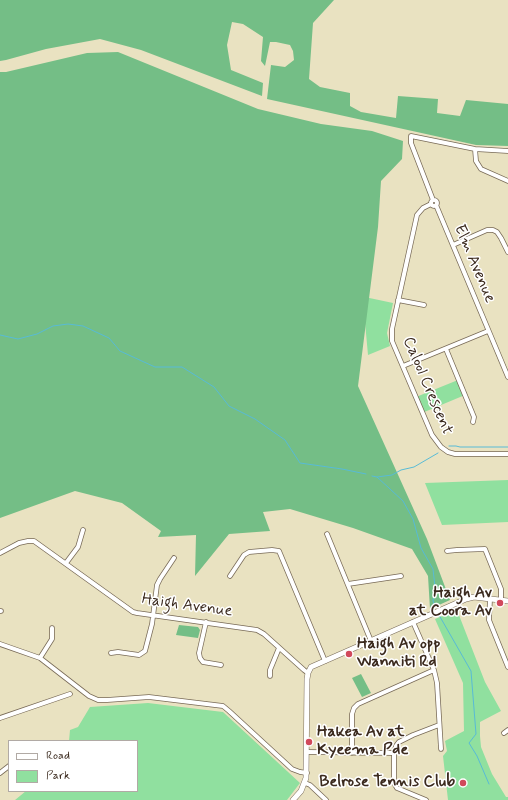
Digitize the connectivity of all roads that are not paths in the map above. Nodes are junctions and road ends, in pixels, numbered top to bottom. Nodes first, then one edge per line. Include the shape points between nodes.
1 (475, 149) junction
2 (508, 151) edge
3 (508, 181) edge
4 (434, 203) junction
5 (506, 243) edge
6 (453, 245) junction
7 (508, 252) edge
8 (398, 300) junction
9 (424, 305) dead end
10 (488, 331) junction
11 (446, 349) junction
12 (403, 366) junction
13 (508, 377) edge
14 (473, 422) dead end
15 (508, 454) edge
16 (83, 530) dead end
17 (327, 534) dead end
18 (447, 551) dead end
19 (0, 553) edge
20 (174, 558) dead end
21 (66, 563) junction
22 (230, 576) dead end
23 (401, 576) dead end
24 (348, 584) junction
25 (490, 599) junction
26 (500, 600) junction
27 (508, 601) edge
28 (153, 615) junction
29 (206, 622) junction
30 (413, 622) junction
31 (52, 628) dead end
32 (371, 641) junction
33 (0, 644) edge
34 (279, 648) junction
35 (111, 653) dead end
36 (40, 658) junction
37 (325, 661) junction
38 (221, 664) dead end
39 (508, 667) edge
40 (434, 670) junction
41 (308, 673) junction
42 (270, 676) dead end
43 (70, 694) dead end
44 (0, 718) edge
45 (439, 725) junction
46 (440, 749) dead end
47 (307, 752) junction
48 (352, 753) junction
49 (394, 753) junction
50 (8, 767) edge
51 (307, 773) junction
52 (0, 774) edge
53 (305, 783) junction
54 (293, 800) edge
55 (326, 800) edge
56 (426, 800) edge

1 - 2 street
1 - 3 street via 476,161 481,169
1 - 4 street, Elm Avenue via 412,136 411,143
4 - 6 street, Elm Avenue
4 - 8 street, Calool Crescent via 417,214
5 - 6 street via 497,232 487,230
5 - 7 street
6 - 10 street, Elm Avenue
8 - 9 street
8 - 12 street, Calool Crescent via 392,341
10 - 11 street
10 - 13 street, Elm Avenue
11 - 12 street
11 - 14 street via 474,417
12 - 15 street, Calool Crescent via 432,435 441,448 455,454
16 - 21 street via 78,547
17 - 24 street
18 - 26 street via 485,549 501,590
19 - 21 street, Haigh Avenue via 28,540 34,541
20 - 28 street via 157,585
21 - 28 street, Haigh Avenue via 133,612
22 - 37 street via 244,555 249,552 279,552
23 - 24 street
24 - 32 street
25 - 26 street
25 - 30 street via 471,597
25 - 39 street via 489,620
26 - 27 street
28 - 29 street, Haigh Avenue
28 - 35 street via 143,653
29 - 34 street, Haigh Avenue via 257,630
29 - 38 street via 200,658 203,662
30 - 32 street
30 - 40 street
31 - 36 street via 52,640
32 - 37 street
33 - 36 street
34 - 41 street, Haigh Avenue
34 - 42 street
36 - 51 street via 89,696 98,700 149,697 223,706 292,769
37 - 41 street via 311,667
40 - 45 street
40 - 48 street via 354,708
41 - 47 street
43 - 44 street
45 - 46 street
45 - 49 street via 400,742
47 - 48 street
47 - 51 street
48 - 49 street
49 - 56 street via 394,783 397,788
50 - 52 street
51 - 53 street
53 - 54 street
53 - 55 street

